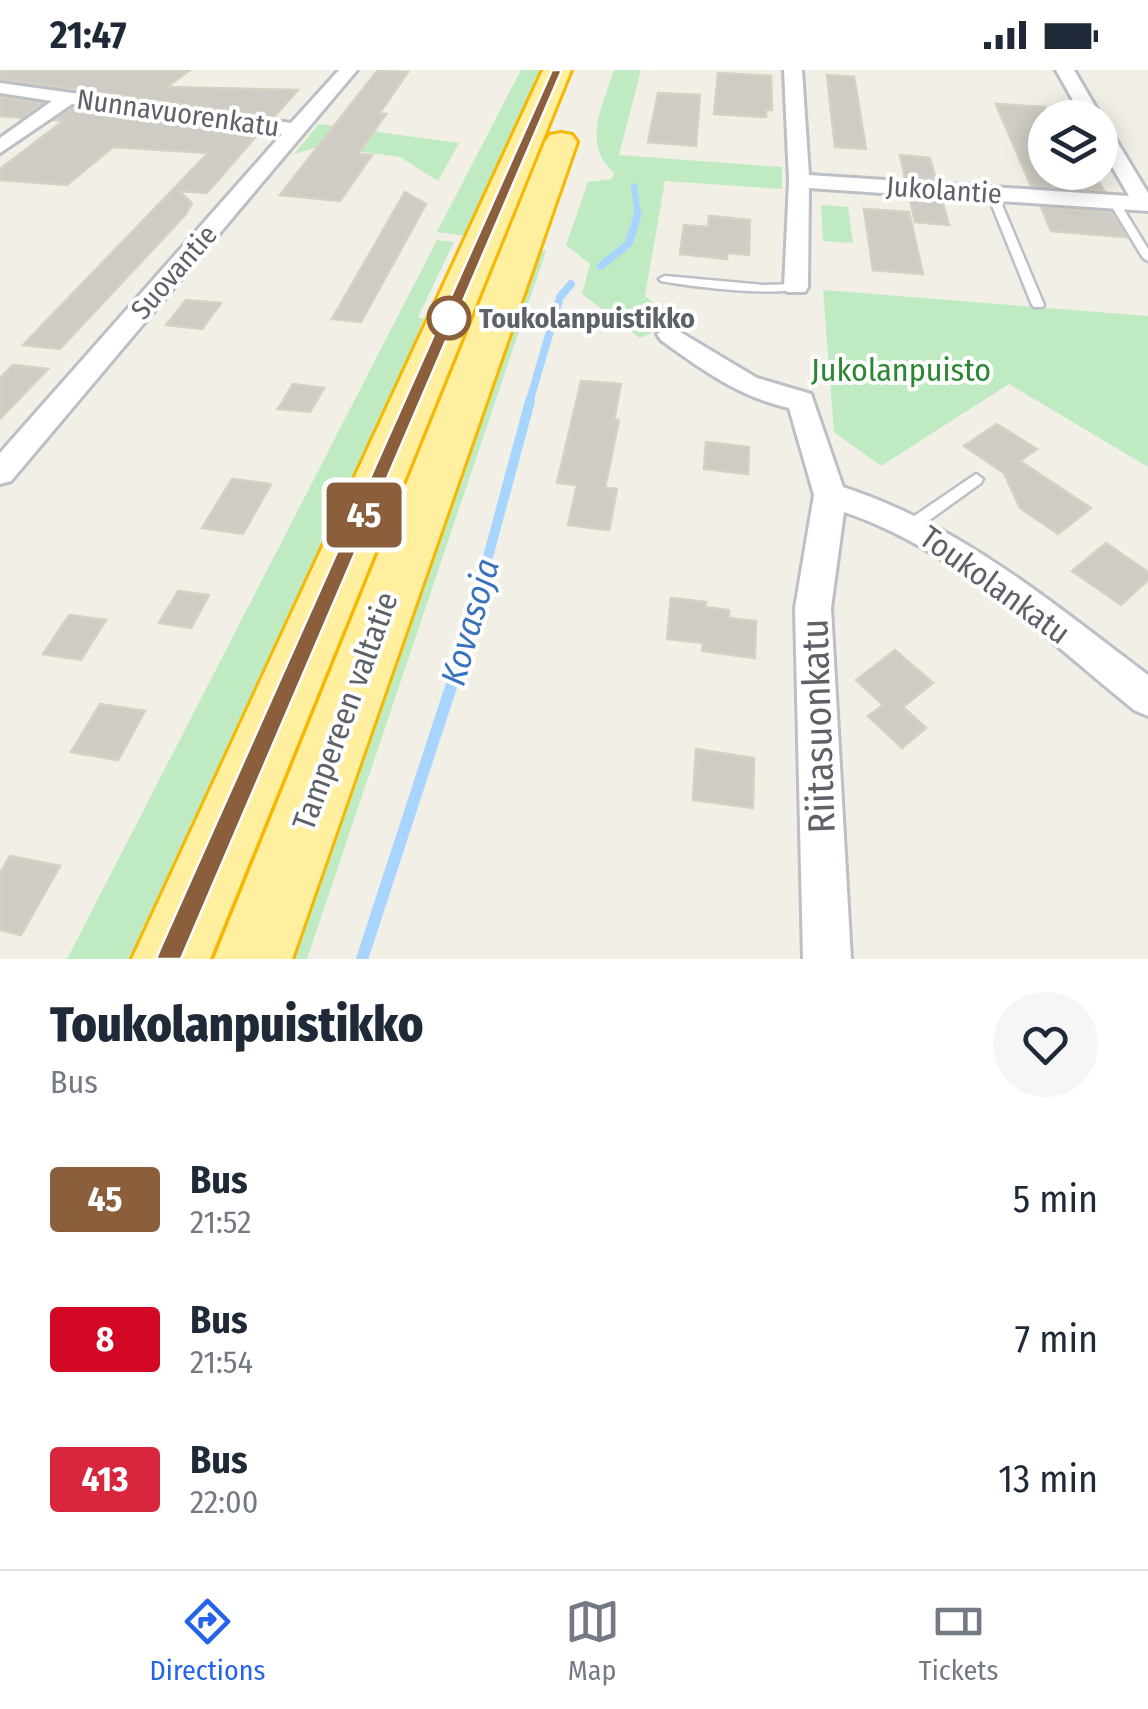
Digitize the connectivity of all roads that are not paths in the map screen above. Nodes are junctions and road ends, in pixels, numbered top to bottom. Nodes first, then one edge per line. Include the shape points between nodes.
1 (348, 70) edge
2 (557, 70) edge
3 (588, 70) edge
4 (793, 70) edge
5 (1064, 70) edge
6 (0, 88) edge
7 (68, 98) junction
8 (1082, 100) edge
9 (297, 130) junction
10 (0, 147) edge
11 (1118, 159) edge
12 (799, 180) junction
13 (992, 194) junction
14 (1114, 202) junction
15 (1146, 204) edge
16 (1148, 258) edge
17 (665, 279) dead end
18 (796, 287) joint
19 (1038, 305) dead end
20 (670, 334) dead end
21 (0, 473) edge
22 (976, 480) dead end
23 (830, 495) junction
24 (912, 524) junction
25 (1148, 698) edge
26 (170, 959) edge
27 (252, 959) edge
28 (827, 959) edge

1 - 9 street, Suovantie
2 - 26 highway, Tampereen valtatie
3 - 27 highway, Tampereen valtatie
4 - 12 street
5 - 8 street
6 - 7 street, Nunnavuorenkatu
7 - 9 street, Nunnavuorenkatu
7 - 10 street
9 - 21 street, Suovantie
11 - 15 street
12 - 13 street, Jukolantie
12 - 18 street
13 - 14 street, Jukolantie
13 - 19 lane
14 - 15 street, Jukolantie
14 - 16 lane
17 - 18 lane
20 - 23 street via 744,386 801,401
22 - 24 lane
23 - 24 street, Toukolankatu
23 - 28 street, Riitasuonkatu via 813,608
24 - 25 street, Toukolankatu

